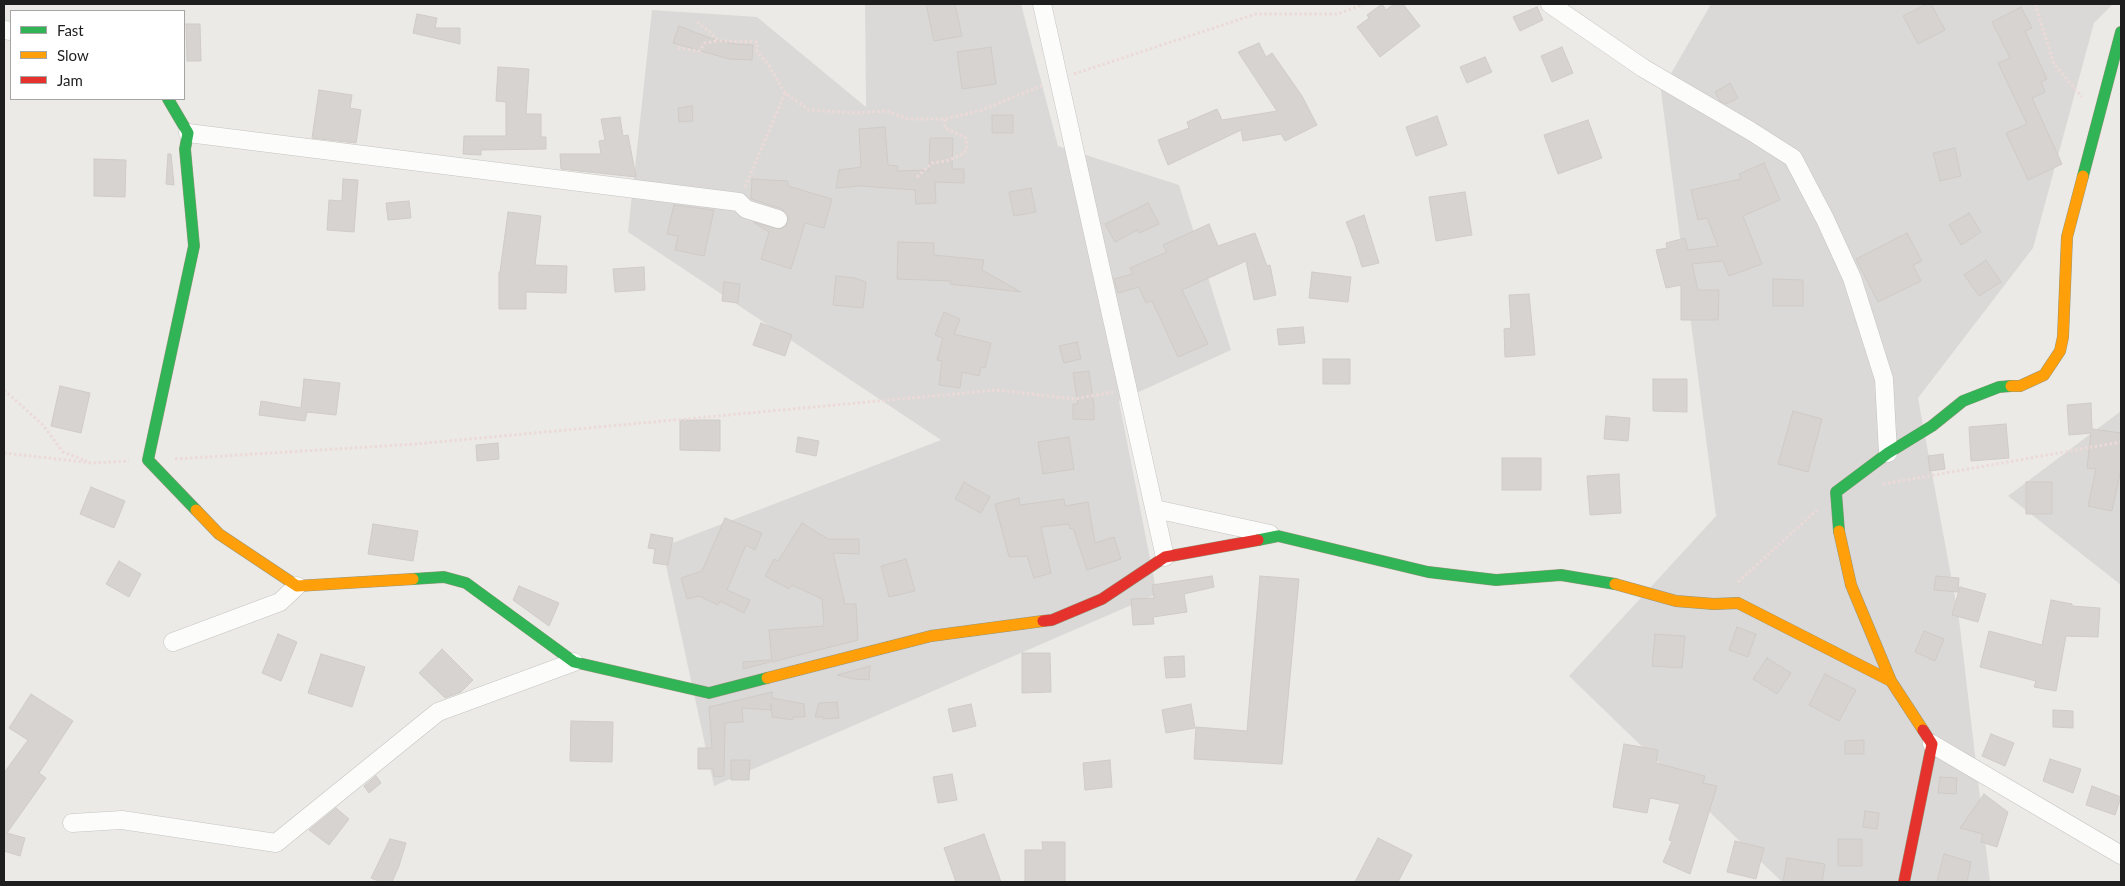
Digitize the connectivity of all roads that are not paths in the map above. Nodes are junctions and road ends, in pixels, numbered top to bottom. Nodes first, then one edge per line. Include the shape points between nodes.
1 (1042, 4) edge
2 (1550, 4) edge
3 (2121, 32) edge
4 (169, 100) edge
5 (188, 133) junction
6 (778, 219) dead end
7 (1888, 453) junction
8 (1155, 509) junction
9 (1278, 536) junction
10 (1166, 557) junction
11 (297, 586) junction
12 (173, 642) dead end
13 (574, 662) junction
14 (1891, 681) junction
15 (1932, 744) junction
16 (72, 823) dead end
17 (2121, 855) edge
18 (1904, 882) edge

1 - 8 street
2 - 7 street via 1643,68 1793,158 1852,278 1884,379
3 - 7 street via 2067,237 2060,351 2044,375 2020,386 1999,387 1963,401 1932,426
4 - 5 street
5 - 6 street via 739,202 746,209
5 - 11 street via 185,149 194,246 148,460 219,534
7 - 14 street via 1836,492 1840,536 1852,585
8 - 9 street
8 - 10 street
9 - 10 street
9 - 14 street via 1428,572 1496,580 1561,575 1613,583 1676,601 1738,603
10 - 13 street via 1102,599 1052,620 931,636 709,693
11 - 12 street via 280,602
11 - 13 street via 444,577 466,583
13 - 16 street via 438,712 276,843 122,820
14 - 15 street
15 - 17 street
15 - 18 street

